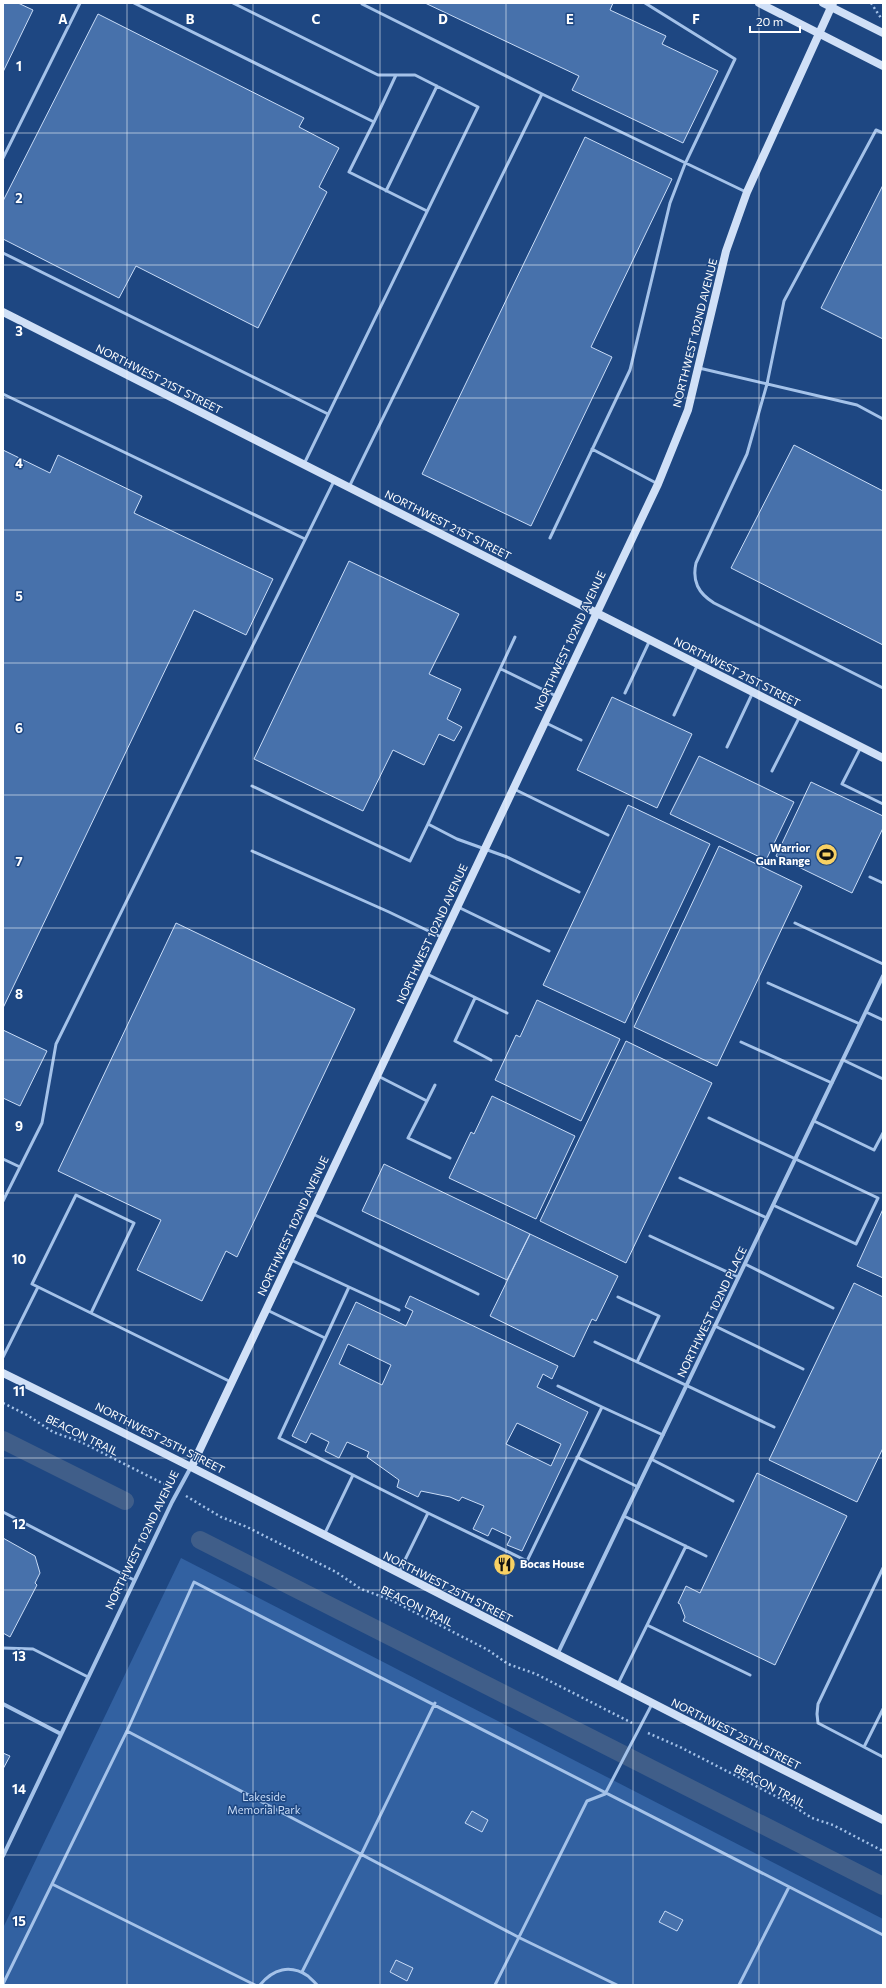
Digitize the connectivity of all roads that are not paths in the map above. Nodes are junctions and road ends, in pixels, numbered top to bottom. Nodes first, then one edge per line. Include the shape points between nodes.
1 (80, 3) edge
2 (134, 3) edge
3 (234, 3) edge
4 (645, 3) edge
5 (759, 3) edge
6 (823, 3) edge
7 (363, 4) edge
8 (832, 5) edge
9 (819, 33) junction
10 (883, 34) edge
11 (883, 66) edge
12 (396, 75) junction
13 (437, 86) junction
14 (542, 94) junction
15 (374, 122) junction
16 (883, 133) edge
17 (3, 158) edge
18 (685, 164) junction
19 (386, 190) junction
20 (747, 192) junction
21 (427, 211) junction
22 (3, 253) edge
23 (3, 312) edge
24 (699, 368) junction
25 (767, 384) junction
26 (3, 394) edge
27 (328, 414) junction
28 (883, 418) edge
29 (592, 449) junction
30 (304, 464) junction
31 (334, 479) junction
32 (658, 484) junction
33 (349, 487) junction
34 (550, 538) dead end
35 (305, 539) junction
36 (596, 612) junction
37 (515, 637) dead end
38 (650, 640) junction
39 (698, 664) junction
40 (501, 669) junction
41 (883, 688) edge
42 (753, 692) junction
43 (625, 693) dead end
44 (556, 696) junction
45 (674, 715) dead end
46 (800, 716) junction
47 (544, 722) junction
48 (581, 740) dead end
49 (727, 747) dead end
50 (861, 747) junction
51 (883, 758) edge
52 (772, 771) dead end
53 (252, 786) dead end
54 (512, 788) junction
55 (883, 804) edge
56 (428, 824) junction
57 (608, 836) dead end
58 (484, 849) junction
59 (252, 851) dead end
60 (870, 877) dead end
61 (883, 883) edge
62 (579, 892) dead end
63 (457, 906) junction
64 (795, 923) dead end
65 (442, 937) junction
66 (549, 951) dead end
67 (883, 964) edge
68 (425, 973) junction
69 (883, 976) edge
70 (768, 983) dead end
71 (475, 998) junction
72 (866, 1012) junction
73 (508, 1013) dead end
74 (883, 1020) edge
75 (860, 1024) junction
76 (741, 1042) dead end
77 (491, 1060) dead end
78 (843, 1060) junction
79 (376, 1075) junction
80 (883, 1079) edge
81 (832, 1083) junction
82 (435, 1085) dead end
83 (427, 1101) junction
84 (709, 1118) dead end
85 (814, 1121) junction
86 (883, 1133) edge
87 (796, 1157) junction
88 (450, 1158) dead end
89 (3, 1159) edge
90 (20, 1167) junction
91 (680, 1178) dead end
92 (3, 1201) edge
93 (773, 1205) junction
94 (311, 1213) junction
95 (767, 1218) junction
96 (650, 1236) dead end
97 (290, 1259) junction
98 (745, 1264) junction
99 (738, 1277) junction
100 (38, 1287) junction
101 (349, 1287) junction
102 (478, 1294) dead end
103 (618, 1297) dead end
104 (833, 1308) dead end
105 (266, 1309) junction
106 (399, 1310) dead end
107 (91, 1313) junction
108 (715, 1326) junction
109 (325, 1338) junction
110 (595, 1342) dead end
111 (3, 1357) edge
112 (637, 1362) junction
113 (803, 1369) dead end
114 (3, 1373) edge
115 (231, 1382) junction
116 (558, 1386) dead end
117 (686, 1386) junction
118 (602, 1407) junction
119 (774, 1427) dead end
120 (663, 1435) junction
121 (577, 1457) junction
122 (651, 1459) junction
123 (192, 1466) junction
124 (353, 1475) junction
125 (638, 1487) junction
126 (733, 1501) dead end
127 (3, 1512) edge
128 (428, 1513) junction
129 (624, 1516) junction
130 (324, 1535) junction
131 (686, 1546) junction
132 (706, 1556) dead end
133 (883, 1568) edge
134 (398, 1573) junction
135 (134, 1580) junction
136 (647, 1625) junction
137 (3, 1648) edge
138 (557, 1655) junction
139 (750, 1676) dead end
140 (88, 1677) junction
141 (617, 1686) junction
142 (435, 1703) junction
143 (3, 1704) edge
144 (652, 1704) junction
145 (883, 1709) edge
146 (127, 1731) junction
147 (61, 1734) junction
148 (864, 1747) junction
149 (883, 1757) edge
150 (606, 1794) junction
151 (883, 1820) edge
152 (361, 1855) junction
153 (3, 1856) edge
154 (52, 1884) junction
155 (789, 1887) junction
156 (883, 1935) edge
157 (520, 1938) junction
158 (302, 1972) junction
159 (3, 1984) edge
160 (255, 1985) edge
161 (260, 1985) edge
162 (317, 1985) edge
163 (495, 1985) edge
164 (617, 1985) edge
165 (739, 1985) edge

1 - 17 lane
2 - 15 lane
3 - 12 lane via 378,75
4 - 18 lane via 735,59
5 - 9 street
6 - 8 street
7 - 14 lane
8 - 9 street, NORTHWEST 102ND AVENUE
8 - 10 street
9 - 11 street
9 - 20 street, NORTHWEST 102ND AVENUE
12 - 13 lane via 415,75
12 - 15 lane
13 - 19 lane
13 - 21 lane via 478,107
14 - 18 lane
14 - 33 lane
15 - 19 lane via 349,172
16 - 25 lane via 876,130 784,301
18 - 20 lane
18 - 29 lane via 670,203 630,370
19 - 21 lane
20 - 24 street, NORTHWEST 102ND AVENUE via 726,251
21 - 27 lane
22 - 27 lane
23 - 30 street, NORTHWEST 21ST STREET
24 - 25 lane
24 - 32 street, NORTHWEST 102ND AVENUE via 688,410
25 - 28 lane via 857,405
25 - 41 lane via 747,454 696,563 695,582 705,598
26 - 35 lane
27 - 30 lane
29 - 32 lane
29 - 34 lane
30 - 31 street, NORTHWEST 21ST STREET
31 - 33 street, NORTHWEST 21ST STREET
31 - 35 lane
32 - 36 street, NORTHWEST 102ND AVENUE
33 - 36 street, NORTHWEST 21ST STREET
35 - 90 lane via 56,1044 42,1123
36 - 38 street, NORTHWEST 21ST STREET
36 - 44 street, NORTHWEST 102ND AVENUE
37 - 40 lane
38 - 39 street, NORTHWEST 21ST STREET
38 - 43 lane
39 - 42 street, NORTHWEST 21ST STREET
39 - 45 lane
40 - 44 lane
40 - 56 lane
42 - 46 street, NORTHWEST 21ST STREET
42 - 49 lane
44 - 47 street, NORTHWEST 102ND AVENUE
46 - 50 street, NORTHWEST 21ST STREET
46 - 52 lane
47 - 48 lane
47 - 54 street, NORTHWEST 102ND AVENUE
50 - 51 street, NORTHWEST 21ST STREET
50 - 55 lane via 842,784
53 - 56 lane via 410,861
54 - 57 lane
54 - 58 street, NORTHWEST 102ND AVENUE
56 - 58 lane
58 - 62 lane
58 - 63 street, NORTHWEST 102ND AVENUE
59 - 65 lane
60 - 61 lane
63 - 65 street, NORTHWEST 102ND AVENUE
63 - 66 lane
64 - 67 lane
65 - 68 street, NORTHWEST 102ND AVENUE
68 - 71 lane
68 - 79 street, NORTHWEST 102ND AVENUE
69 - 72 street, NORTHWEST 102ND PLACE
70 - 75 lane
71 - 73 lane
71 - 77 lane via 455,1041
72 - 74 lane
72 - 75 street, NORTHWEST 102ND PLACE
75 - 78 street, NORTHWEST 102ND PLACE
76 - 81 lane
78 - 80 lane
78 - 81 street, NORTHWEST 102ND PLACE
79 - 83 lane
79 - 94 street, NORTHWEST 102ND AVENUE
81 - 85 street, NORTHWEST 102ND PLACE
82 - 83 lane
83 - 88 lane via 408,1138
84 - 87 lane
85 - 86 lane via 874,1150
85 - 87 street, NORTHWEST 102ND PLACE
87 - 93 street, NORTHWEST 102ND PLACE
87 - 93 lane via 878,1198 856,1244
89 - 90 lane
90 - 92 lane
91 - 95 lane
93 - 95 street, NORTHWEST 102ND PLACE
94 - 97 street, NORTHWEST 102ND AVENUE
94 - 102 lane
95 - 98 street, NORTHWEST 102ND PLACE
96 - 99 lane
97 - 101 lane
97 - 105 street, NORTHWEST 102ND AVENUE
98 - 99 street, NORTHWEST 102ND PLACE
98 - 104 lane
99 - 108 street, NORTHWEST 102ND PLACE
100 - 107 lane
100 - 107 lane via 32,1284 76,1195 134,1223
100 - 111 lane
101 - 106 lane
101 - 109 lane
103 - 112 lane via 659,1316
105 - 109 lane
105 - 115 street, NORTHWEST 102ND AVENUE
107 - 115 lane
108 - 113 lane
108 - 117 street, NORTHWEST 102ND PLACE
109 - 124 lane via 279,1438
110 - 112 lane
112 - 117 lane
114 - 123 street, NORTHWEST 25TH STREET
115 - 123 street, NORTHWEST 102ND AVENUE
116 - 118 lane
117 - 119 lane
117 - 120 street, NORTHWEST 102ND PLACE
118 - 120 lane
118 - 121 lane
120 - 122 street, NORTHWEST 102ND PLACE
121 - 125 lane
121 - 128 lane via 527,1561
122 - 125 street, NORTHWEST 102ND PLACE
122 - 126 lane
123 - 130 street, NORTHWEST 25TH STREET
123 - 135 street, NORTHWEST 102ND AVENUE
124 - 128 lane
124 - 130 lane
125 - 129 street, NORTHWEST 102ND PLACE
127 - 135 lane
128 - 134 lane
129 - 131 lane
129 - 138 street, NORTHWEST 102ND PLACE
130 - 134 street, NORTHWEST 25TH STREET
131 - 132 lane
131 - 136 lane
133 - 148 lane via 817,1709 818,1723
134 - 138 street, NORTHWEST 25TH STREET
135 - 140 street, NORTHWEST 102ND AVENUE
136 - 139 lane
136 - 141 lane
137 - 140 lane via 33,1649
138 - 141 street, NORTHWEST 25TH STREET
140 - 147 street, NORTHWEST 102ND AVENUE
141 - 144 street, NORTHWEST 25TH STREET
142 - 146 lane via 194,1582
142 - 150 lane
142 - 152 lane
143 - 147 street
144 - 150 lane
144 - 151 street, NORTHWEST 25TH STREET
145 - 148 lane
146 - 152 lane
146 - 154 lane
147 - 153 street, NORTHWEST 102ND AVENUE
148 - 149 lane
150 - 155 lane
150 - 157 lane via 587,1801
152 - 157 lane
152 - 158 lane
154 - 159 lane
154 - 160 lane
155 - 156 lane
155 - 165 lane
157 - 163 lane
157 - 164 lane
158 - 161 lane via 292,1969 279,1970
158 - 162 lane

